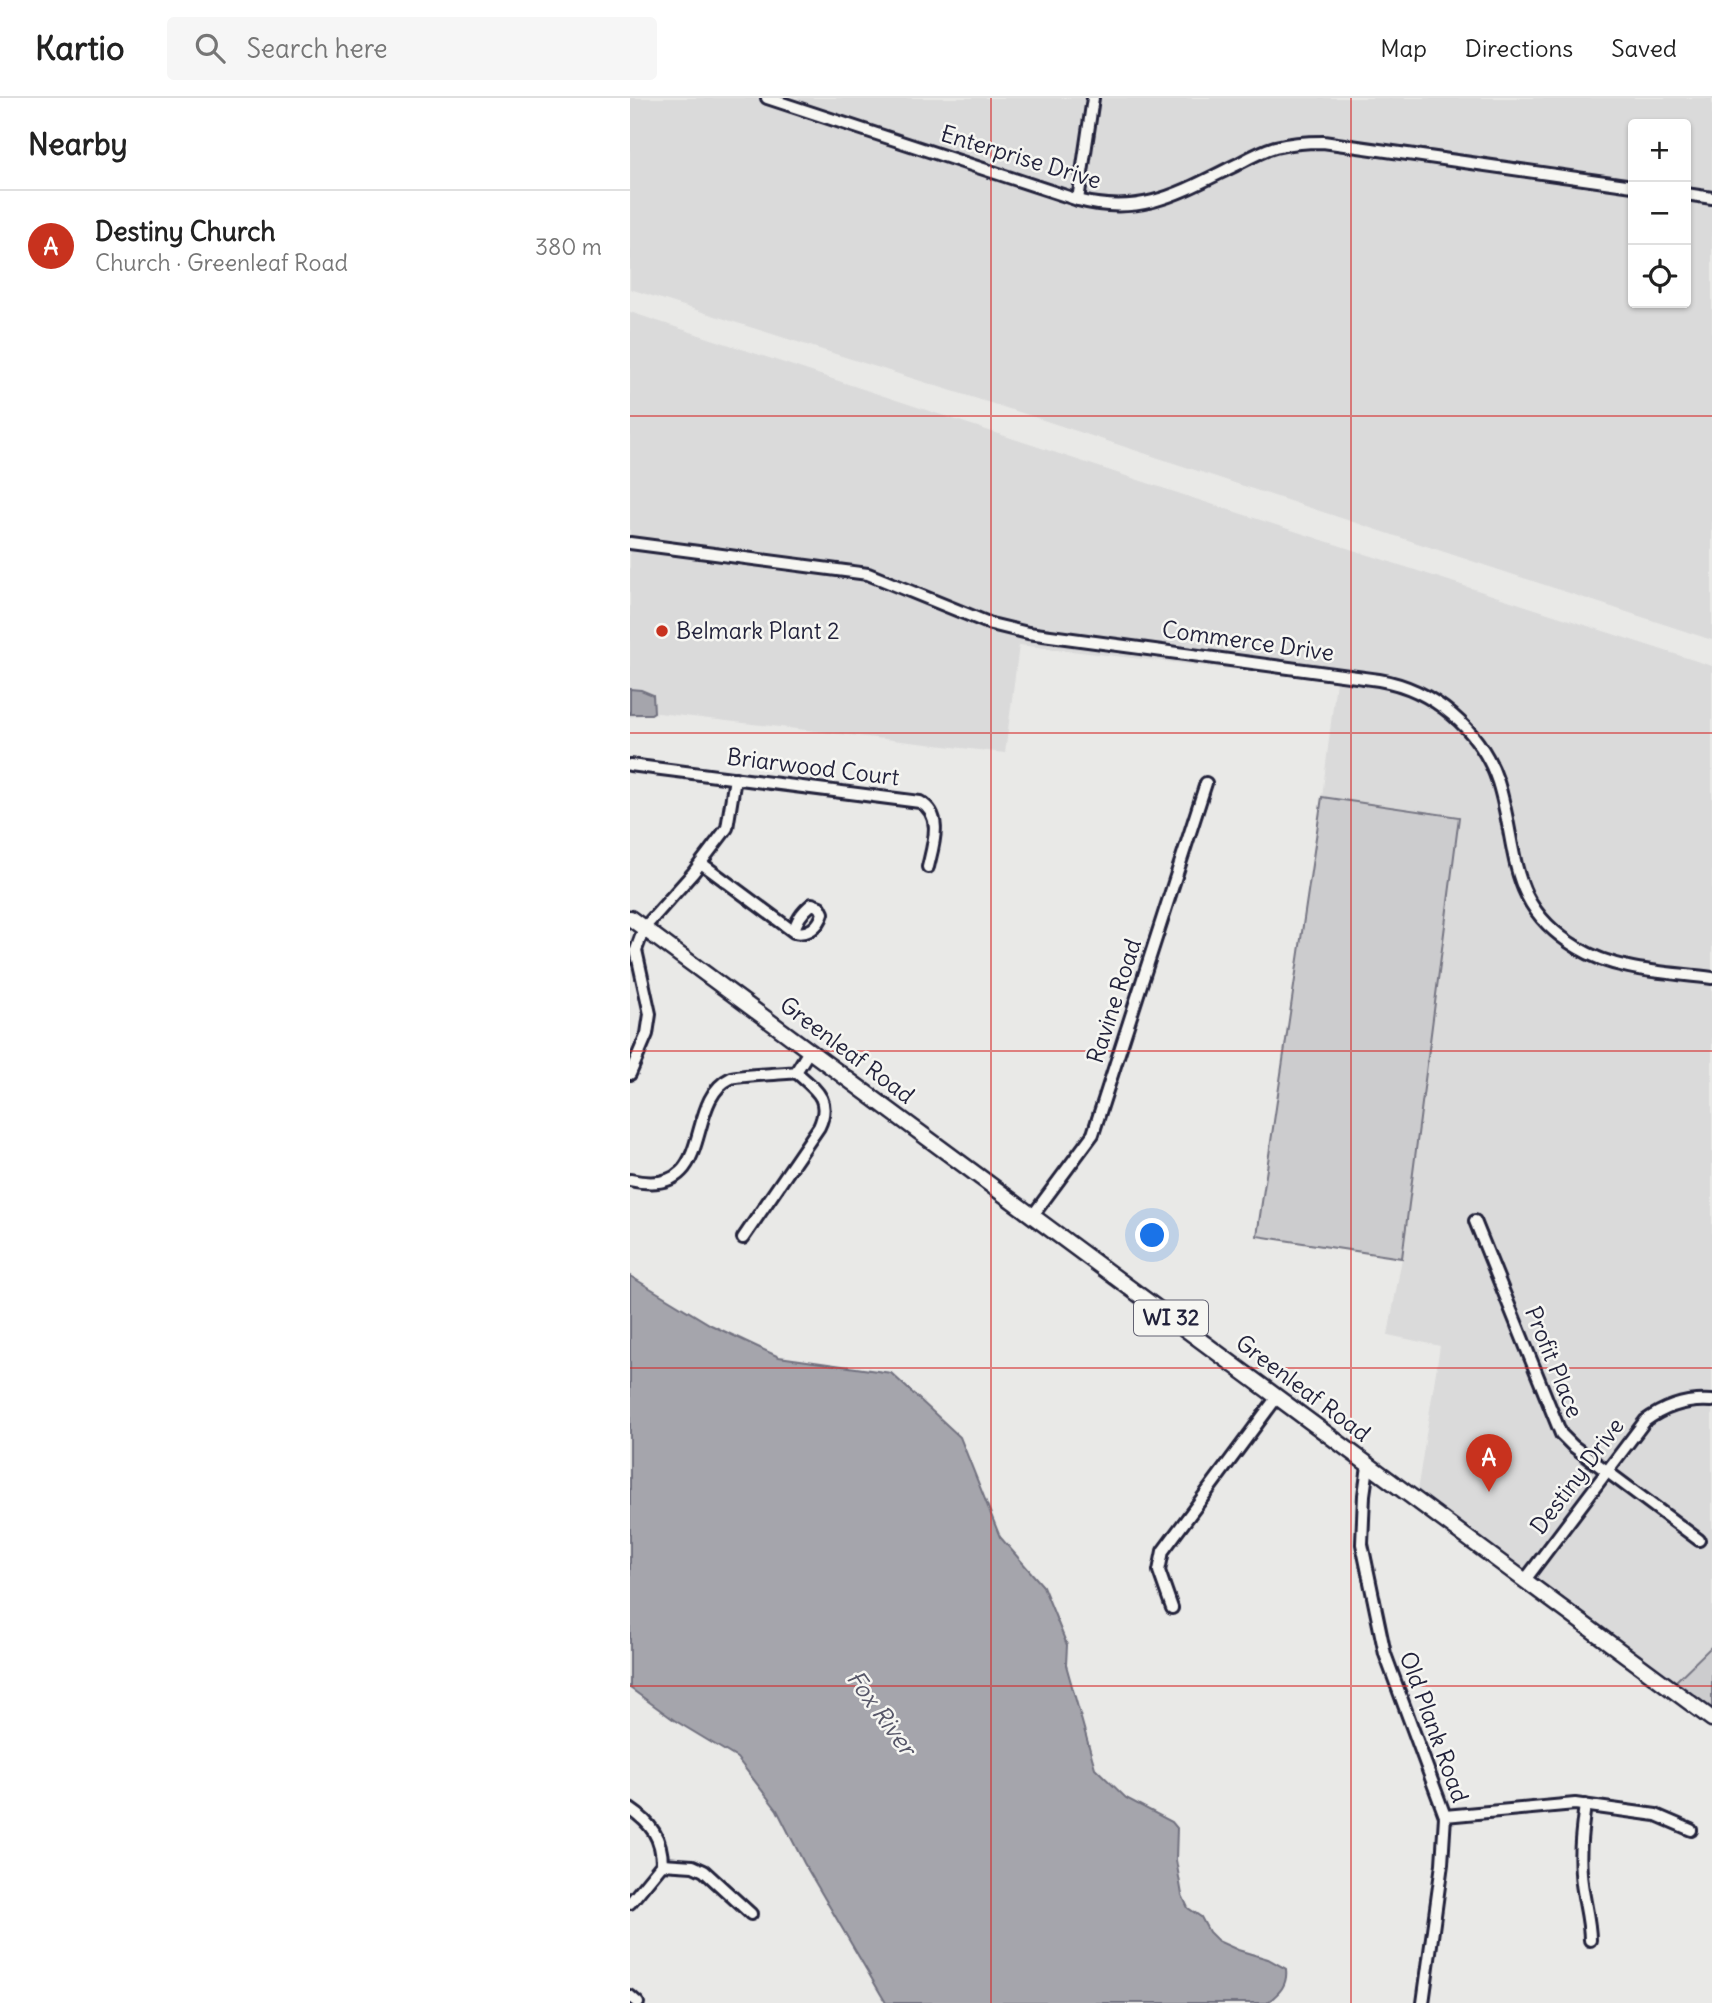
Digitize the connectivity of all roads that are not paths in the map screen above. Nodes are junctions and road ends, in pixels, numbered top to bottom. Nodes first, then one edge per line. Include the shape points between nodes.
1 (767, 98) edge
2 (1093, 98) edge
3 (1628, 185) edge
4 (1691, 195) edge
5 (1712, 198) edge
6 (1079, 200) junction
7 (630, 543) edge
8 (630, 766) edge
9 (735, 778) junction
10 (1206, 783) dead end
11 (701, 863) junction
12 (928, 867) dead end
13 (630, 918) edge
14 (644, 928) junction
15 (794, 932) dead end
16 (1712, 978) edge
17 (809, 1051) junction
18 (796, 1072) junction
19 (630, 1074) edge
20 (630, 1180) edge
21 (1032, 1216) junction
22 (1475, 1221) dead end
23 (743, 1238) dead end
24 (1277, 1396) junction
25 (1712, 1401) edge
26 (1368, 1466) junction
27 (1606, 1470) junction
28 (1699, 1540) dead end
29 (1524, 1580) junction
30 (1172, 1608) dead end
31 (1712, 1719) edge
32 (1585, 1805) junction
33 (630, 1809) edge
34 (1445, 1816) junction
35 (1692, 1830) dead end
36 (662, 1864) junction
37 (630, 1903) edge
38 (751, 1914) dead end
39 (1590, 1940) dead end
40 (630, 1996) edge
41 (638, 2003) edge
42 (1423, 2003) edge

1 - 6 street, Enterprise Drive
2 - 6 street
3 - 6 street, Enterprise Drive via 1306,142 1260,152 1158,201 1108,206
4 - 5 street
7 - 16 street, Commerce Drive via 868,575 991,624 1028,633 1403,686 1449,711 1482,751 1498,783 1523,888 1553,929 1606,961
8 - 9 street, Briarwood Court
9 - 11 street via 729,822
9 - 12 street, Briarwood Court via 923,804 932,811 935,822
10 - 21 street, Ravine Road via 1093,1134
11 - 14 street
11 - 15 street
13 - 14 main road, Greenleaf Road / WI 32
14 - 17 main road, Greenleaf Road / WI 32
14 - 19 street via 636,950 650,1014
17 - 18 street
17 - 21 main road, Greenleaf Road / WI 32
18 - 20 street via 731,1078 713,1095 680,1174 665,1181
18 - 23 street via 816,1090 825,1105 824,1116
21 - 24 main road, Greenleaf Road / WI 32
22 - 27 street, Profit Place via 1561,1434
24 - 26 main road, Greenleaf Road / WI 32
24 - 30 street via 1163,1551 1159,1571
25 - 27 street, Destiny Drive via 1681,1402 1653,1415
26 - 29 main road, Greenleaf Road / WI 32
26 - 34 street, Old Plank Road via 1362,1544 1385,1654
27 - 28 street, Profit Place
27 - 29 street, Destiny Drive
29 - 31 main road, Greenleaf Road / WI 32
32 - 34 street
32 - 35 street via 1656,1815
32 - 39 street via 1580,1854
33 - 36 street via 656,1833
34 - 42 street, Old Plank Road
36 - 37 street
36 - 38 street via 698,1868
40 - 41 street

